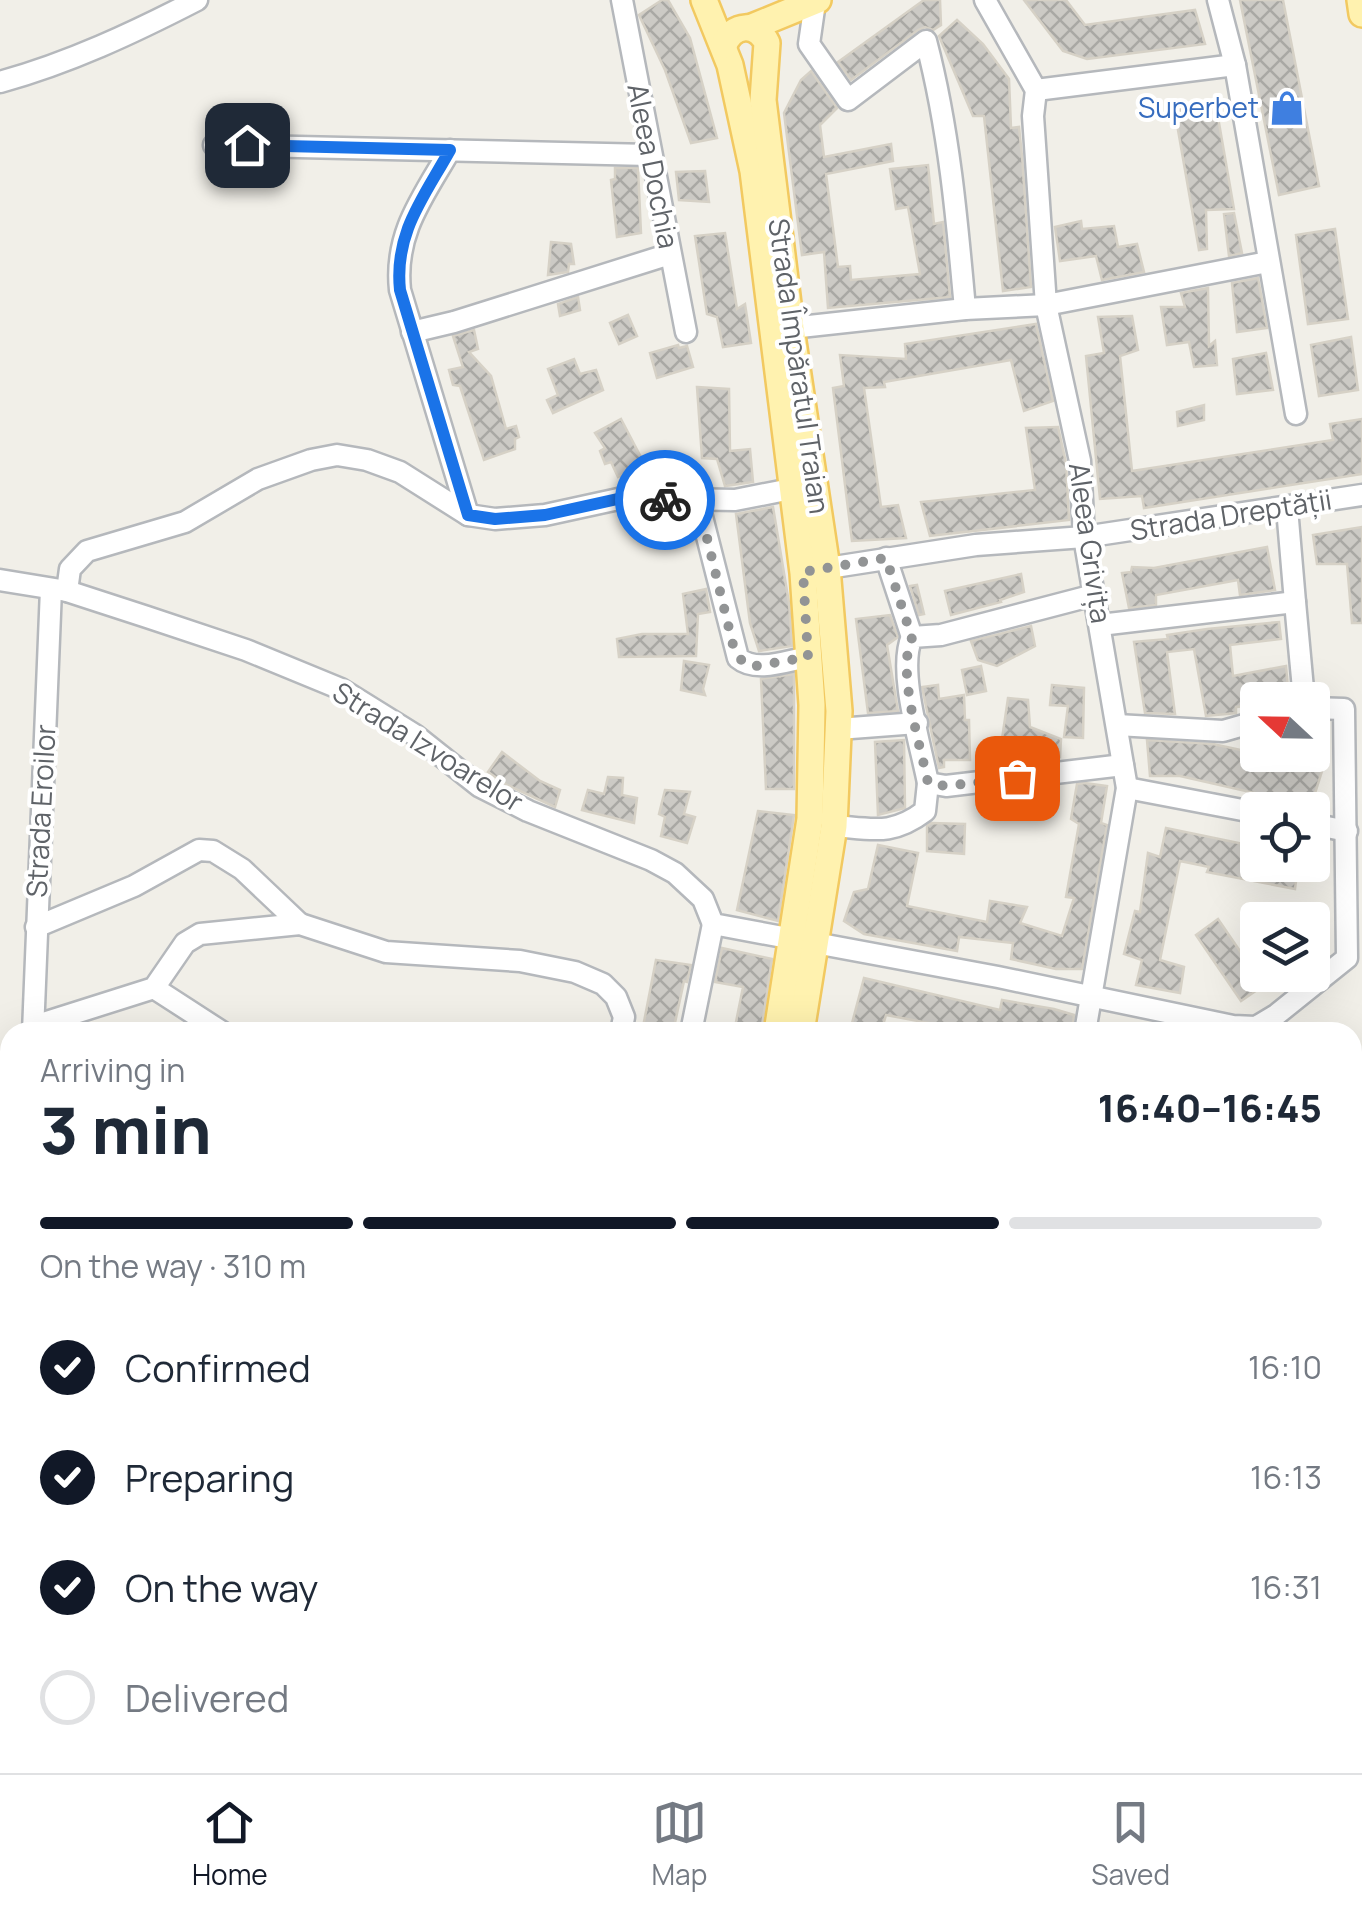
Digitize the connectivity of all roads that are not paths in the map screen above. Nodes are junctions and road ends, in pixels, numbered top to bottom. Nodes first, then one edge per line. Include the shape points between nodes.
1 (197, 0) edge
2 (622, 0) edge
3 (704, 0) edge
4 (715, 0) edge
5 (985, 0) edge
6 (1218, 0) edge
7 (1360, 0) edge
8 (816, 1) edge
9 (1362, 14) edge
10 (748, 27) junction
11 (768, 54) junction
12 (727, 55) junction
13 (1234, 65) junction
14 (0, 82) edge
15 (1036, 90) junction
16 (214, 144) dead end
17 (450, 150) junction
18 (650, 155) junction
19 (670, 254) junction
20 (1268, 262) junction
21 (1046, 305) junction
22 (966, 309) junction
23 (791, 328) junction
24 (412, 332) junction
25 (686, 332) dead end
26 (1296, 414) dead end
27 (791, 489) junction
28 (1362, 494) edge
29 (698, 501) junction
30 (1288, 508) junction
31 (468, 515) junction
32 (1084, 537) junction
33 (886, 558) junction
34 (815, 570) junction
35 (0, 580) edge
36 (59, 590) junction
37 (1094, 595) junction
38 (1294, 602) junction
39 (1100, 625) junction
40 (912, 638) junction
41 (808, 657) junction
42 (1302, 682) edge
43 (1330, 709) edge
44 (917, 723) junction
45 (1117, 725) junction
46 (1240, 727) edge
47 (838, 729) junction
48 (1123, 764) junction
49 (928, 783) junction
50 (1127, 788) junction
51 (1240, 810) edge
52 (834, 826) junction
53 (1330, 828) edge
54 (1347, 831) junction
55 (300, 924) junction
56 (713, 924) junction
57 (36, 927) junction
58 (805, 940) junction
59 (154, 988) junction
60 (1092, 995) junction
61 (34, 1022) edge
62 (54, 1022) edge
63 (207, 1022) edge
64 (623, 1022) edge
65 (692, 1022) edge
66 (780, 1022) edge
67 (801, 1022) edge
68 (1087, 1022) edge
69 (1215, 1022) edge
70 (1264, 1022) edge

1 - 14 street via 132,34
2 - 18 street, Aleea Dochia
3 - 12 main road, Strada Împăratul Traian
4 - 10 main road
5 - 15 street
6 - 13 street
7 - 9 main road
8 - 10 main road
8 - 11 main road
8 - 22 street via 810,44 848,100 926,41 956,198
10 - 11 main road via 764,36
10 - 12 main road via 731,32
11 - 12 main road via 750,71 736,69
11 - 23 main road, Strada Împăratul Traian via 763,100
12 - 27 main road, Strada Împăratul Traian via 752,171
13 - 15 street
13 - 20 street
15 - 21 street, Aleea Grivița
16 - 17 street
17 - 18 street
17 - 24 street via 400,246 400,290
18 - 19 street, Aleea Dochia
19 - 24 street
19 - 25 street, Aleea Dochia
20 - 21 street
20 - 26 street
21 - 22 street
21 - 32 street, Aleea Grivița via 1080,462
22 - 23 street
23 - 34 main road, Strada Împăratul Traian
24 - 31 street
27 - 29 street
27 - 34 main road, Strada Împăratul Traian
28 - 30 street, Strada Dreptății
29 - 31 street via 622,498 545,515
29 - 41 street via 738,658 756,666
30 - 32 street, Strada Dreptății
30 - 38 street
31 - 36 street via 400,472 367,460 311,460 258,478 185,522 87,552
32 - 33 street, Strada Dreptății
32 - 37 street, Aleea Grivița
33 - 34 street, Strada Dreptății
33 - 40 street
34 - 41 main road, Strada Împăratul Traian
34 - 47 main road, Strada Împăratul Traian
35 - 36 street, Strada Izvoarelor
36 - 56 street, Strada Izvoarelor via 246,650 340,689 415,735 479,786 675,873 702,899
36 - 57 street, Strada Eroilor
37 - 39 street, Aleea Grivița
37 - 40 street
38 - 39 street
38 - 42 street
39 - 45 street, Aleea Grivița
40 - 44 street via 907,672
41 - 58 main road, Strada Împăratul Traian
43 - 54 street via 1344,709
44 - 47 street
44 - 49 street
45 - 46 street
45 - 48 street, Aleea Grivița
47 - 52 main road, Strada Împăratul Traian
48 - 49 street
48 - 50 street, Aleea Grivița
49 - 52 street via 924,811 906,825
50 - 51 street
50 - 60 street, Aleea Grivița
52 - 58 main road, Strada Împăratul Traian
53 - 54 street
54 - 70 street via 1347,958
55 - 57 street via 242,869 199,850
55 - 59 street via 200,934 185,943
55 - 64 street via 386,952 520,961 575,972 604,984
56 - 58 street
56 - 65 street
57 - 61 street, Strada Eroilor
58 - 60 street
58 - 66 main road, Strada Împăratul Traian
58 - 67 main road, Strada Împăratul Traian
59 - 62 street
59 - 63 street
60 - 68 street, Aleea Grivița
60 - 69 street

